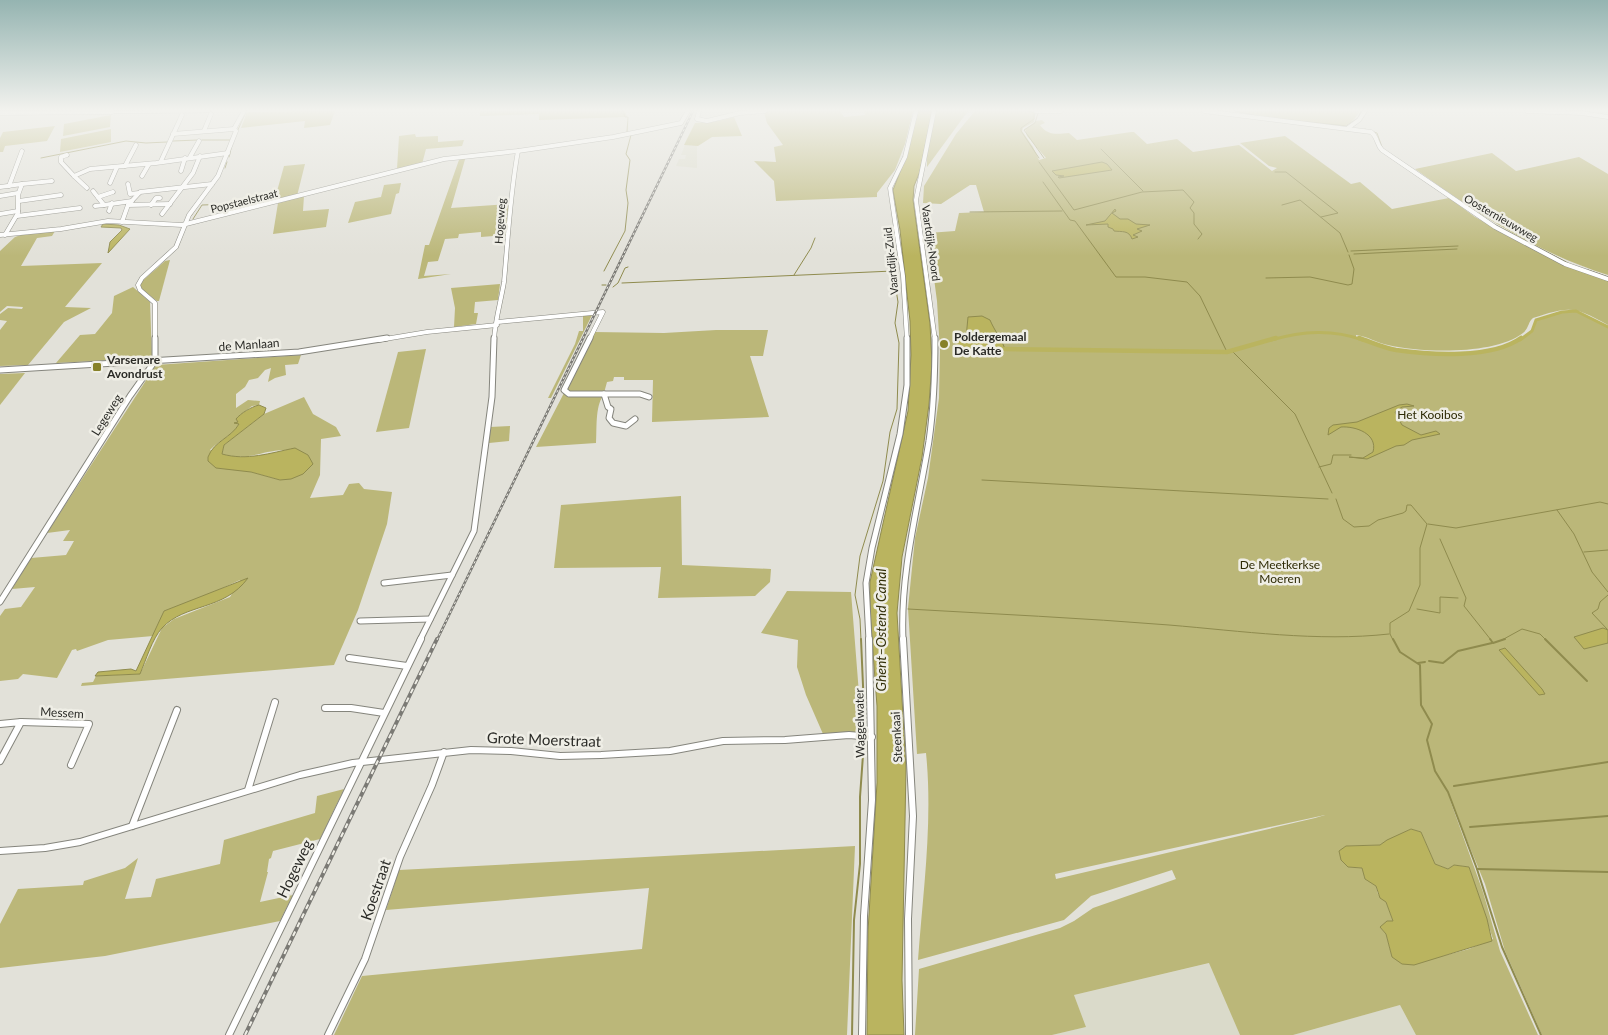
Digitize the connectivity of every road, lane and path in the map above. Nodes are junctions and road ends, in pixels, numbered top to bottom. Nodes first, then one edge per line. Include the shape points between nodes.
1 (19, 159) edge
2 (61, 159) edge
3 (129, 159) edge
4 (175, 159) edge
5 (184, 159) edge
6 (199, 159) edge
7 (225, 159) edge
8 (443, 159) edge
9 (516, 159) edge
10 (903, 159) edge
11 (924, 159) edge
12 (1396, 159) edge
13 (161, 161) joint
14 (149, 164) junction
15 (125, 166) junction
16 (117, 167) junction
17 (180, 171) dead end
18 (74, 176) junction
19 (142, 176) dead end
20 (52, 181) dead end
21 (110, 182) dead end
22 (22, 184) junction
23 (128, 184) dead end
24 (212, 184) junction
25 (9, 186) junction
26 (185, 186) junction
27 (0, 187) edge
28 (87, 188) dead end
29 (94, 191) dead end
30 (113, 192) dead end
31 (140, 192) junction
32 (18, 193) junction
33 (130, 194) junction
34 (0, 196) edge
35 (61, 196) dead end
36 (98, 197) junction
37 (160, 198) dead end
38 (18, 201) junction
39 (130, 203) junction
40 (104, 204) junction
41 (112, 204) junction
42 (170, 204) junction
43 (151, 205) junction
44 (95, 206) dead end
45 (80, 208) dead end
46 (18, 211) junction
47 (109, 211) dead end
48 (0, 214) edge
49 (162, 214) dead end
50 (17, 216) junction
51 (122, 222) junction
52 (186, 224) junction
53 (2, 235) edge
54 (1608, 279) edge
55 (497, 323) junction
56 (936, 351) joint
57 (155, 361) junction
58 (0, 370) edge
59 (604, 394) junction
60 (649, 396) dead end
61 (903, 414) joint
62 (635, 419) dead end
63 (452, 575) junction
64 (384, 583) dead end
65 (0, 602) edge
66 (430, 619) junction
67 (360, 621) dead end
68 (349, 658) dead end
69 (407, 666) junction
70 (275, 702) dead end
71 (325, 708) dead end
72 (177, 710) dead end
73 (384, 713) junction
74 (21, 722) junction
75 (0, 724) edge
76 (872, 737) junction
77 (444, 752) junction
78 (0, 761) edge
79 (360, 762) junction
80 (71, 765) dead end
81 (248, 790) junction
82 (132, 826) junction
83 (0, 851) edge
84 (229, 1035) edge
85 (328, 1035) edge
86 (862, 1035) edge
87 (909, 1035) edge

1 - 25 street
2 - 18 street
3 - 15 street
4 - 13 street
5 - 17 street
6 - 26 street
7 - 24 street
8 - 52 street, Popstaelstraat
9 - 55 street, Hogeweg
10 - 61 street, Vaartdijk-Zuid via 890,188 907,327 907,385
11 - 56 street, Vaartdijk-Noord via 916,200
12 - 54 street, Oosternieuwweg via 1490,224 1565,264
13 - 14 street
14 - 15 street
14 - 19 street
15 - 16 street
16 - 18 street via 90,169
16 - 21 street
18 - 28 street
20 - 22 street
22 - 25 street
22 - 32 street
23 - 33 street
24 - 26 street
24 - 52 street
25 - 27 street
26 - 31 street
26 - 42 street
29 - 36 street
30 - 36 street
31 - 33 street
31 - 39 street
32 - 34 street
32 - 38 street
33 - 39 street
35 - 38 street
36 - 40 street
37 - 43 street
38 - 46 street
39 - 41 street
39 - 43 street
39 - 51 street
40 - 41 street
40 - 44 street
41 - 47 street
42 - 43 street
42 - 49 street
45 - 50 street
46 - 48 street
46 - 50 street
50 - 53 street
51 - 52 street, Popstaelstraat
51 - 53 street, Popstaelstraat via 108,221
52 - 57 street via 176,246 138,285 155,303
55 - 57 street, de Manlaan via 301,352
55 - 59 street via 603,312 564,390 572,395
55 - 63 street, Hogeweg via 478,516
56 - 87 street, Steenkaai via 934,406 908,554 902,617 912,816 908,919
57 - 58 street, de Manlaan
57 - 65 street, Legeweg
59 - 60 street
59 - 62 street via 608,407 612,409 609,418 613,423 626,426
61 - 76 street, Waggelwater via 866,583
63 - 64 street
63 - 66 street, Hogeweg
66 - 67 street
66 - 69 street, Hogeweg
68 - 69 street
69 - 73 street, Hogeweg
70 - 81 street
71 - 73 street
72 - 82 street
73 - 79 street, Hogeweg
74 - 75 street, Messem
74 - 78 street
74 - 80 street, Messem via 89,724
76 - 77 street, Grote Moerstraat via 849,735 724,741 670,751 601,756 498,750
76 - 86 street, Waggelwater
77 - 79 street, Grote Moerstraat
77 - 85 street, Koestraat via 400,857 365,959
79 - 81 street, Grote Moerstraat
79 - 84 street, Hogeweg
81 - 82 street, Grote Moerstraat
82 - 83 street, Grote Moerstraat via 66,845

